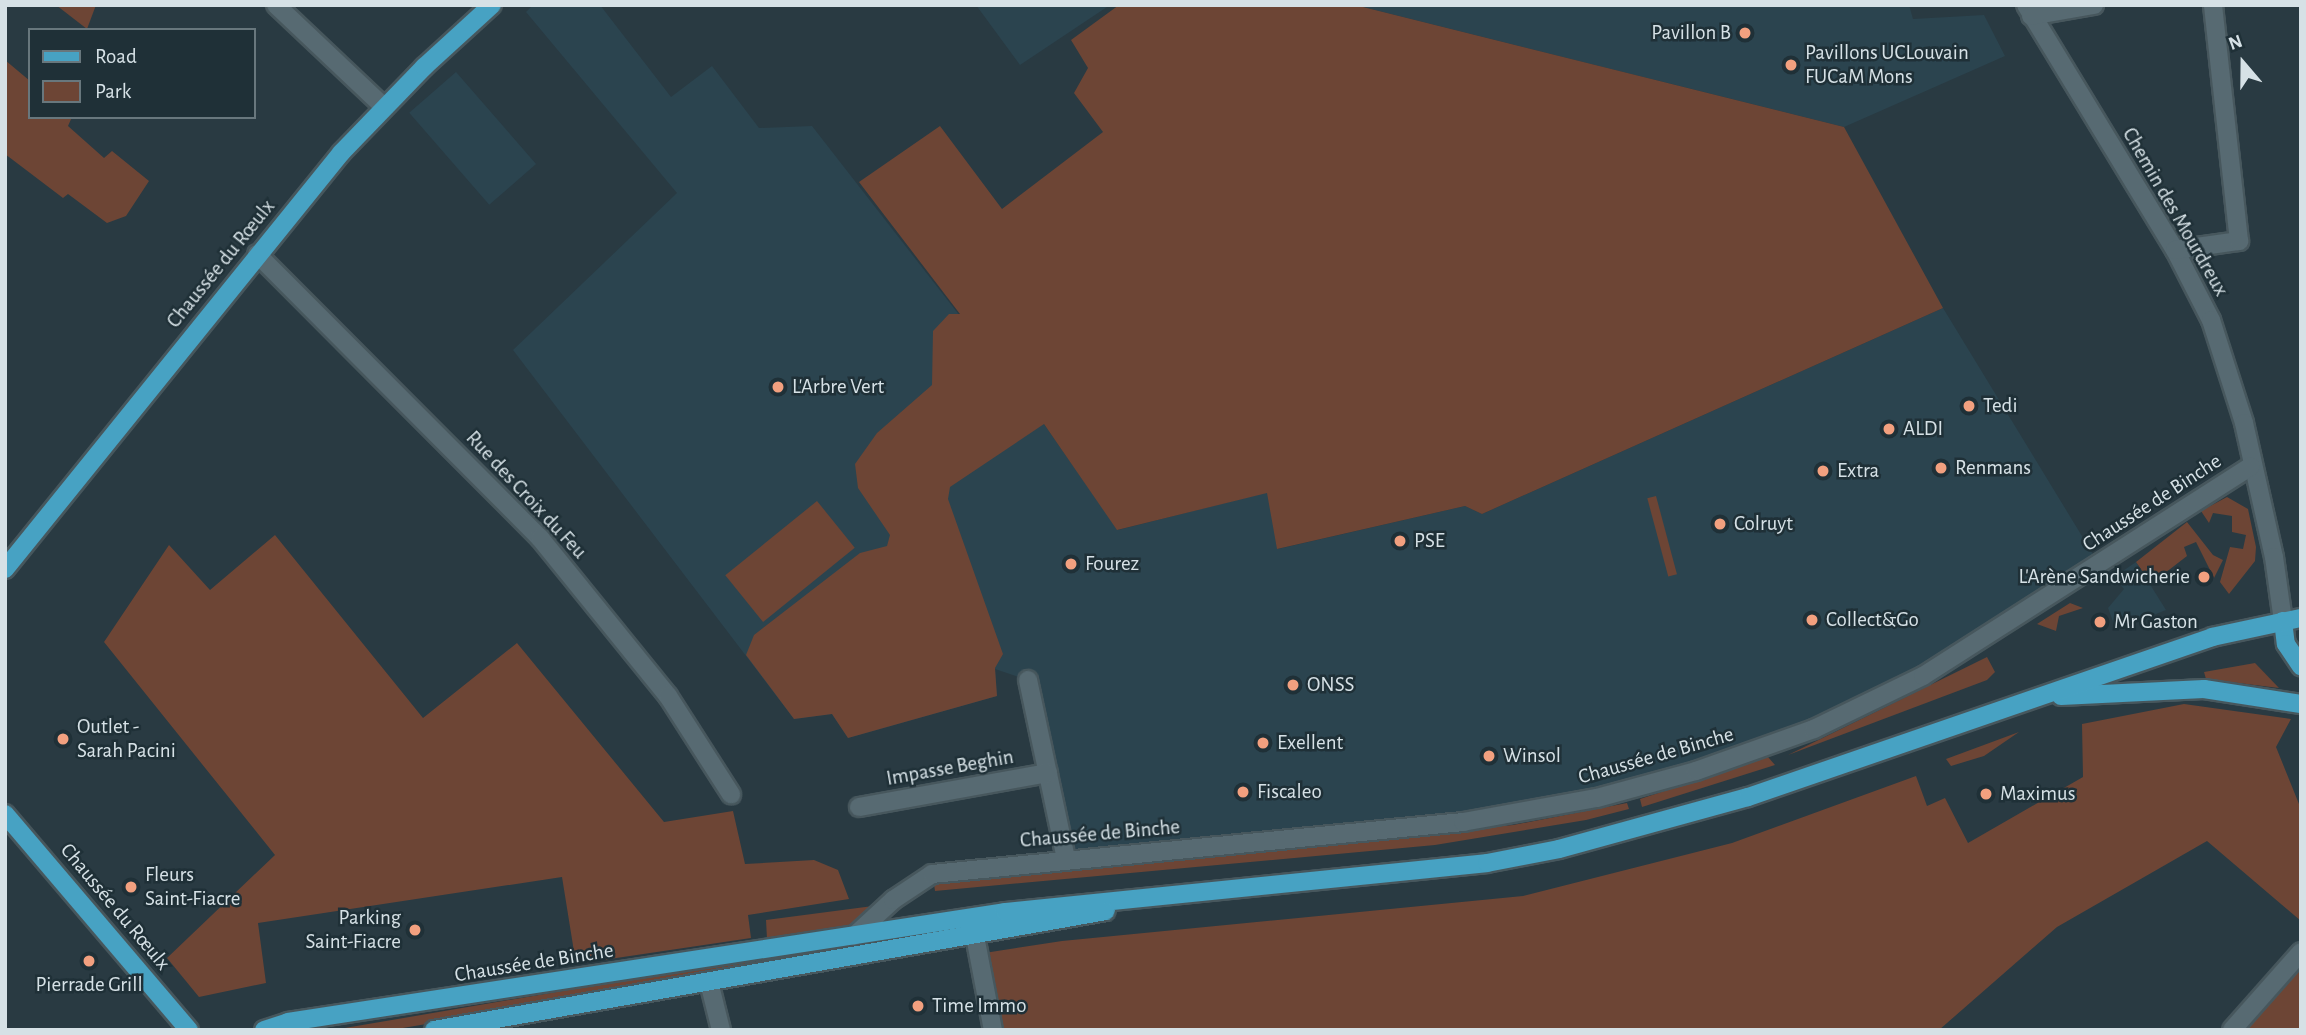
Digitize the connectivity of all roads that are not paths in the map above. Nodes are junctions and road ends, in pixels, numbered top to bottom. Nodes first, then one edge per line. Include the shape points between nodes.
1 (276, 5) edge
2 (492, 5) edge
3 (2094, 5) edge
4 (2213, 5) edge
5 (2029, 10) edge
6 (384, 107) junction
7 (2175, 250) junction
8 (257, 254) junction
9 (2251, 466) junction
10 (5, 569) edge
11 (2301, 618) edge
12 (2283, 621) junction
13 (2301, 666) edge
14 (1028, 680) dead end
15 (2026, 700) junction
16 (2301, 704) edge
17 (1048, 774) junction
18 (731, 794) dead end
19 (859, 807) dead end
20 (5, 814) edge
21 (1066, 859) junction
22 (1168, 899) junction
23 (1074, 904) junction
24 (854, 936) junction
25 (975, 936) junction
26 (2301, 952) edge
27 (709, 982) junction
28 (188, 1030) edge
29 (264, 1030) edge
30 (434, 1030) edge
31 (721, 1030) edge
32 (993, 1030) edge
33 (2232, 1030) edge

1 - 6 street
2 - 6 main road, Chaussée du Rœulx
3 - 5 street
4 - 7 street via 2239,241
5 - 7 street, Chemin des Mourdreux
6 - 8 main road, Chaussée du Rœulx
7 - 9 street, Chemin des Mourdreux via 2224,359 2244,423
8 - 10 main road, Chaussée du Rœulx
8 - 18 street, Rue des Croix du Feu via 540,538 668,696
9 - 12 street, Chemin des Mourdreux via 2274,557
9 - 21 street, Chaussée de Binche via 1923,676 1814,729 1696,771 1597,798 1463,822
11 - 12 main road, Chaussée de Binche
12 - 13 main road via 2286,644
12 - 15 main road, Chaussée de Binche via 2212,637
14 - 17 street
15 - 16 main road via 2163,688 2221,690
15 - 22 main road, Chaussée de Binche via 1748,797 1572,846 1487,863
17 - 19 street, Impasse Beghin
17 - 21 street
20 - 28 main road, Chaussée du Rœulx
21 - 24 street, Chaussée de Binche via 932,874 893,900
22 - 23 main road, Chaussée de Binche
22 - 25 main road, Chaussée de Binche
23 - 24 main road, Chaussée de Binche
23 - 25 street, Chaussée de Binche via 989,927
24 - 29 main road, Chaussée de Binche via 288,1022
25 - 27 main road, Chaussée de Binche
25 - 32 street
26 - 33 street
27 - 30 main road, Chaussée de Binche
27 - 31 street

